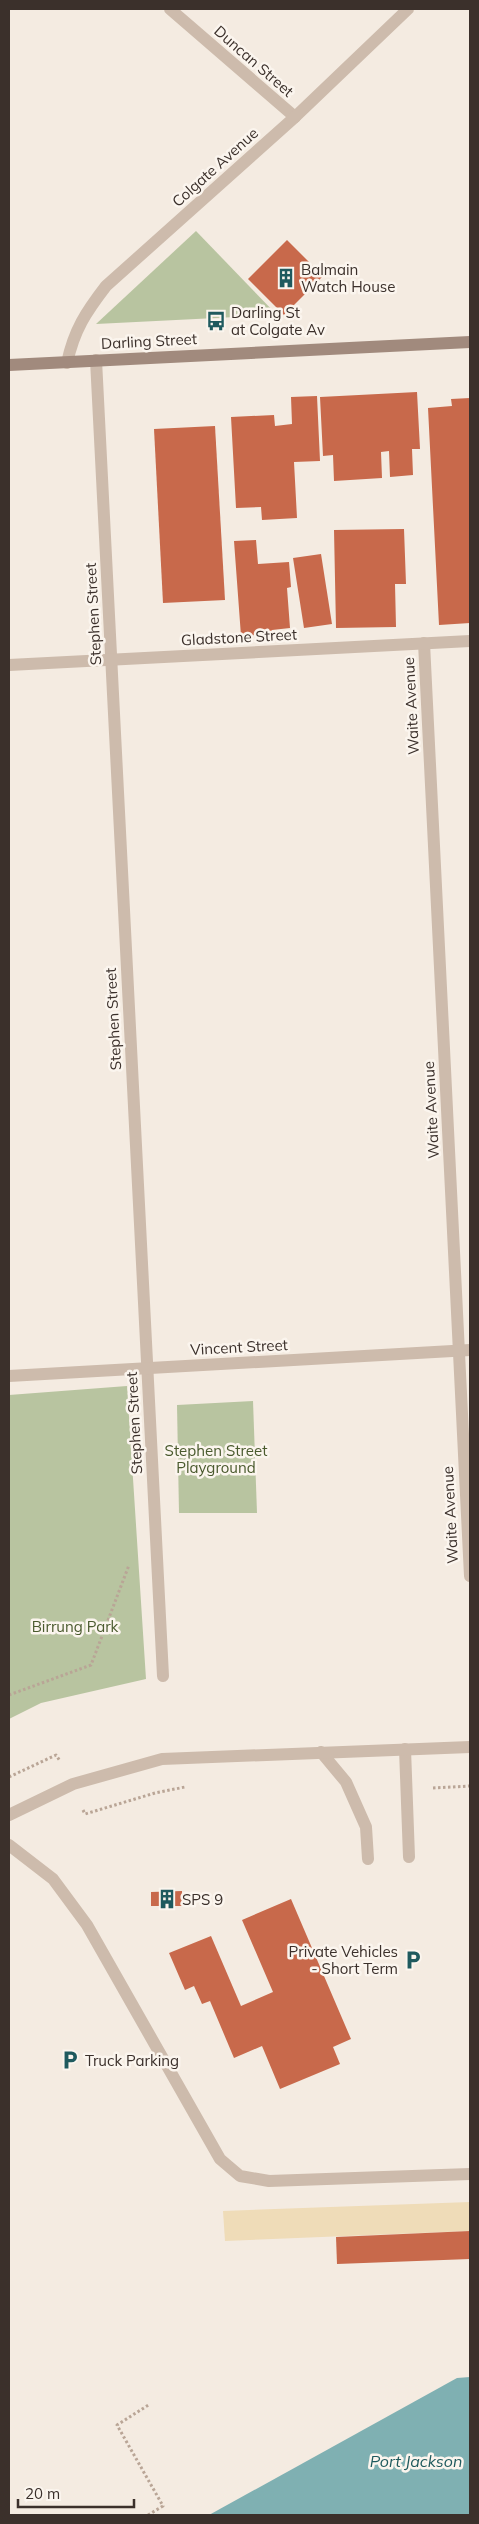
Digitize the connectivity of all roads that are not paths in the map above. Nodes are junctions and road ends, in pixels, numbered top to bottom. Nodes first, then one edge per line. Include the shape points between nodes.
1 (170, 9) edge
2 (408, 9) edge
3 (295, 117) junction
4 (470, 342) edge
5 (96, 360) junction
6 (67, 362) junction
7 (9, 365) edge
8 (470, 641) edge
9 (424, 643) junction
10 (111, 659) junction
11 (9, 665) edge
12 (465, 1351) edge
13 (147, 1368) junction
14 (9, 1376) edge
15 (470, 1576) edge
16 (163, 1676) dead end
17 (470, 1747) edge
18 (405, 1749) junction
19 (321, 1752) junction
20 (9, 1815) edge
21 (9, 1845) edge
22 (409, 1857) dead end
23 (368, 1858) dead end
24 (470, 2174) edge

1 - 3 street, Duncan Street
2 - 3 street, Colgate Avenue
3 - 6 street, Colgate Avenue via 106,286 72,336
4 - 5 street, Darling Street
5 - 6 street, Darling Street
5 - 10 street, Stephen Street
6 - 7 street, Darling Street
8 - 9 street, Gladstone Street
9 - 10 street, Gladstone Street
9 - 12 street, Waite Avenue
10 - 11 street, Gladstone Street
10 - 13 street, Stephen Street
12 - 13 street, Vincent Street
12 - 15 street, Waite Avenue
13 - 14 street, Vincent Street
13 - 16 street, Stephen Street
17 - 18 street
18 - 19 street
18 - 22 street
19 - 20 street via 162,1759 72,1784
19 - 23 street via 346,1782 366,1827
21 - 24 street via 53,1879 87,1926 220,2159 240,2176 269,2181

